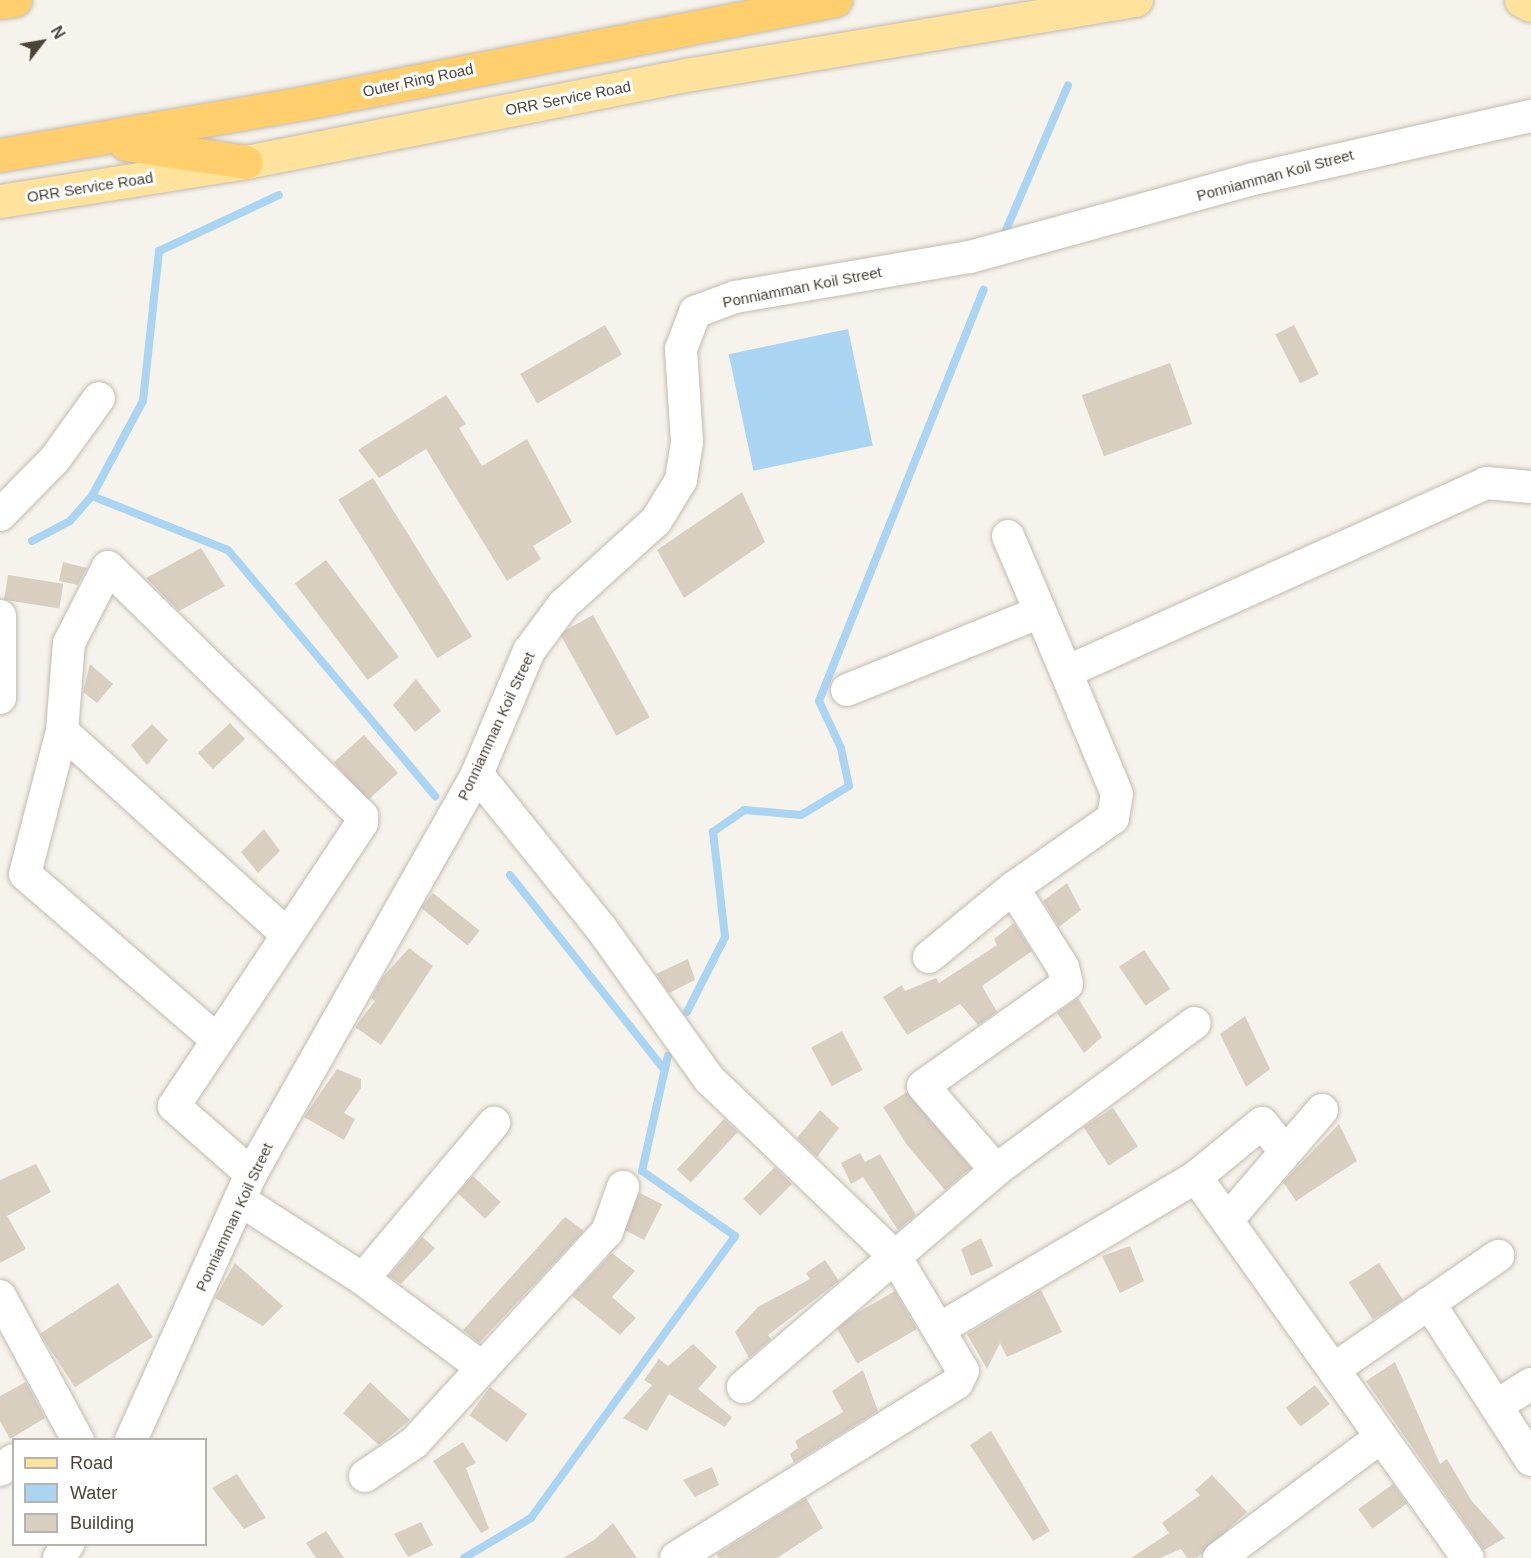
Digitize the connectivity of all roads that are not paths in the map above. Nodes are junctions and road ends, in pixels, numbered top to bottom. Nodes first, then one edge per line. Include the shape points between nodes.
1 (15, 0) edge
2 (835, 0) edge
3 (1136, 0) edge
4 (1521, 0) edge
5 (0, 2) edge
6 (1531, 5) edge
7 (1531, 116) edge
8 (96, 140) junction
9 (0, 154) edge
10 (246, 162) junction
11 (0, 201) edge
12 (99, 398) dead end
13 (1531, 487) edge
14 (0, 515) edge
15 (1008, 536) dead end
16 (1040, 612) junction
17 (0, 615) edge
18 (1066, 672) junction
19 (848, 690) dead end
20 (1, 695) edge
21 (62, 731) junction
22 (477, 774) junction
23 (1013, 888) junction
24 (288, 935) junction
25 (929, 957) dead end
26 (1195, 1023) dead end
27 (216, 1039) junction
28 (1322, 1110) dead end
29 (494, 1123) dead end
30 (1285, 1151) junction
31 (996, 1170) junction
32 (1197, 1177) junction
33 (246, 1187) junction
34 (623, 1187) dead end
35 (1227, 1219) junction
36 (1498, 1256) dead end
37 (896, 1258) junction
38 (363, 1279) junction
39 (0, 1296) edge
40 (1429, 1303) junction
41 (941, 1328) junction
42 (1337, 1367) junction
43 (483, 1368) junction
44 (1531, 1384) edge
45 (743, 1387) dead end
46 (1496, 1406) junction
47 (62, 1434) edge
48 (1381, 1437) junction
49 (132, 1438) edge
50 (1531, 1460) edge
51 (365, 1476) dead end
52 (67, 1546) edge
53 (58, 1558) edge
54 (676, 1558) edge
55 (1219, 1558) edge
56 (1468, 1558) edge

1 - 5 highway
2 - 8 highway, Outer Ring Road
3 - 10 main road, ORR Service Road via 681,76
4 - 6 main road
7 - 22 street, Ponniamman Koil Street via 1253,179 970,256 735,297 694,312 681,349 687,442 681,480 656,520 563,605 529,651
8 - 9 highway, Outer Ring Road
8 - 10 highway
10 - 11 main road, ORR Service Road
12 - 14 street via 56,459
13 - 18 street via 1486,483
15 - 16 street
16 - 18 street
16 - 19 street
17 - 20 street
18 - 23 street via 1117,794 1113,818
21 - 24 street
21 - 24 street via 69,643 108,567 362,816
21 - 27 street via 25,874
22 - 33 street, Ponniamman Koil Street
22 - 37 street via 601,928 709,1079
23 - 25 street
23 - 31 street via 1063,967 1067,984 923,1086
24 - 27 street
26 - 31 street
27 - 33 street via 174,1106
28 - 30 street
29 - 38 street
30 - 32 street via 1262,1123
30 - 35 street
31 - 37 street
32 - 35 street
32 - 41 street
33 - 38 street
33 - 49 street, Ponniamman Koil Street
34 - 43 street via 607,1232
35 - 42 street
36 - 40 street
37 - 41 street
37 - 45 street
38 - 43 street
39 - 47 street
40 - 42 street
40 - 46 street
41 - 54 street via 960,1360 963,1371 957,1383
42 - 48 street
43 - 51 street via 414,1443
44 - 46 street
46 - 50 street
48 - 55 street
48 - 56 street
52 - 53 street

